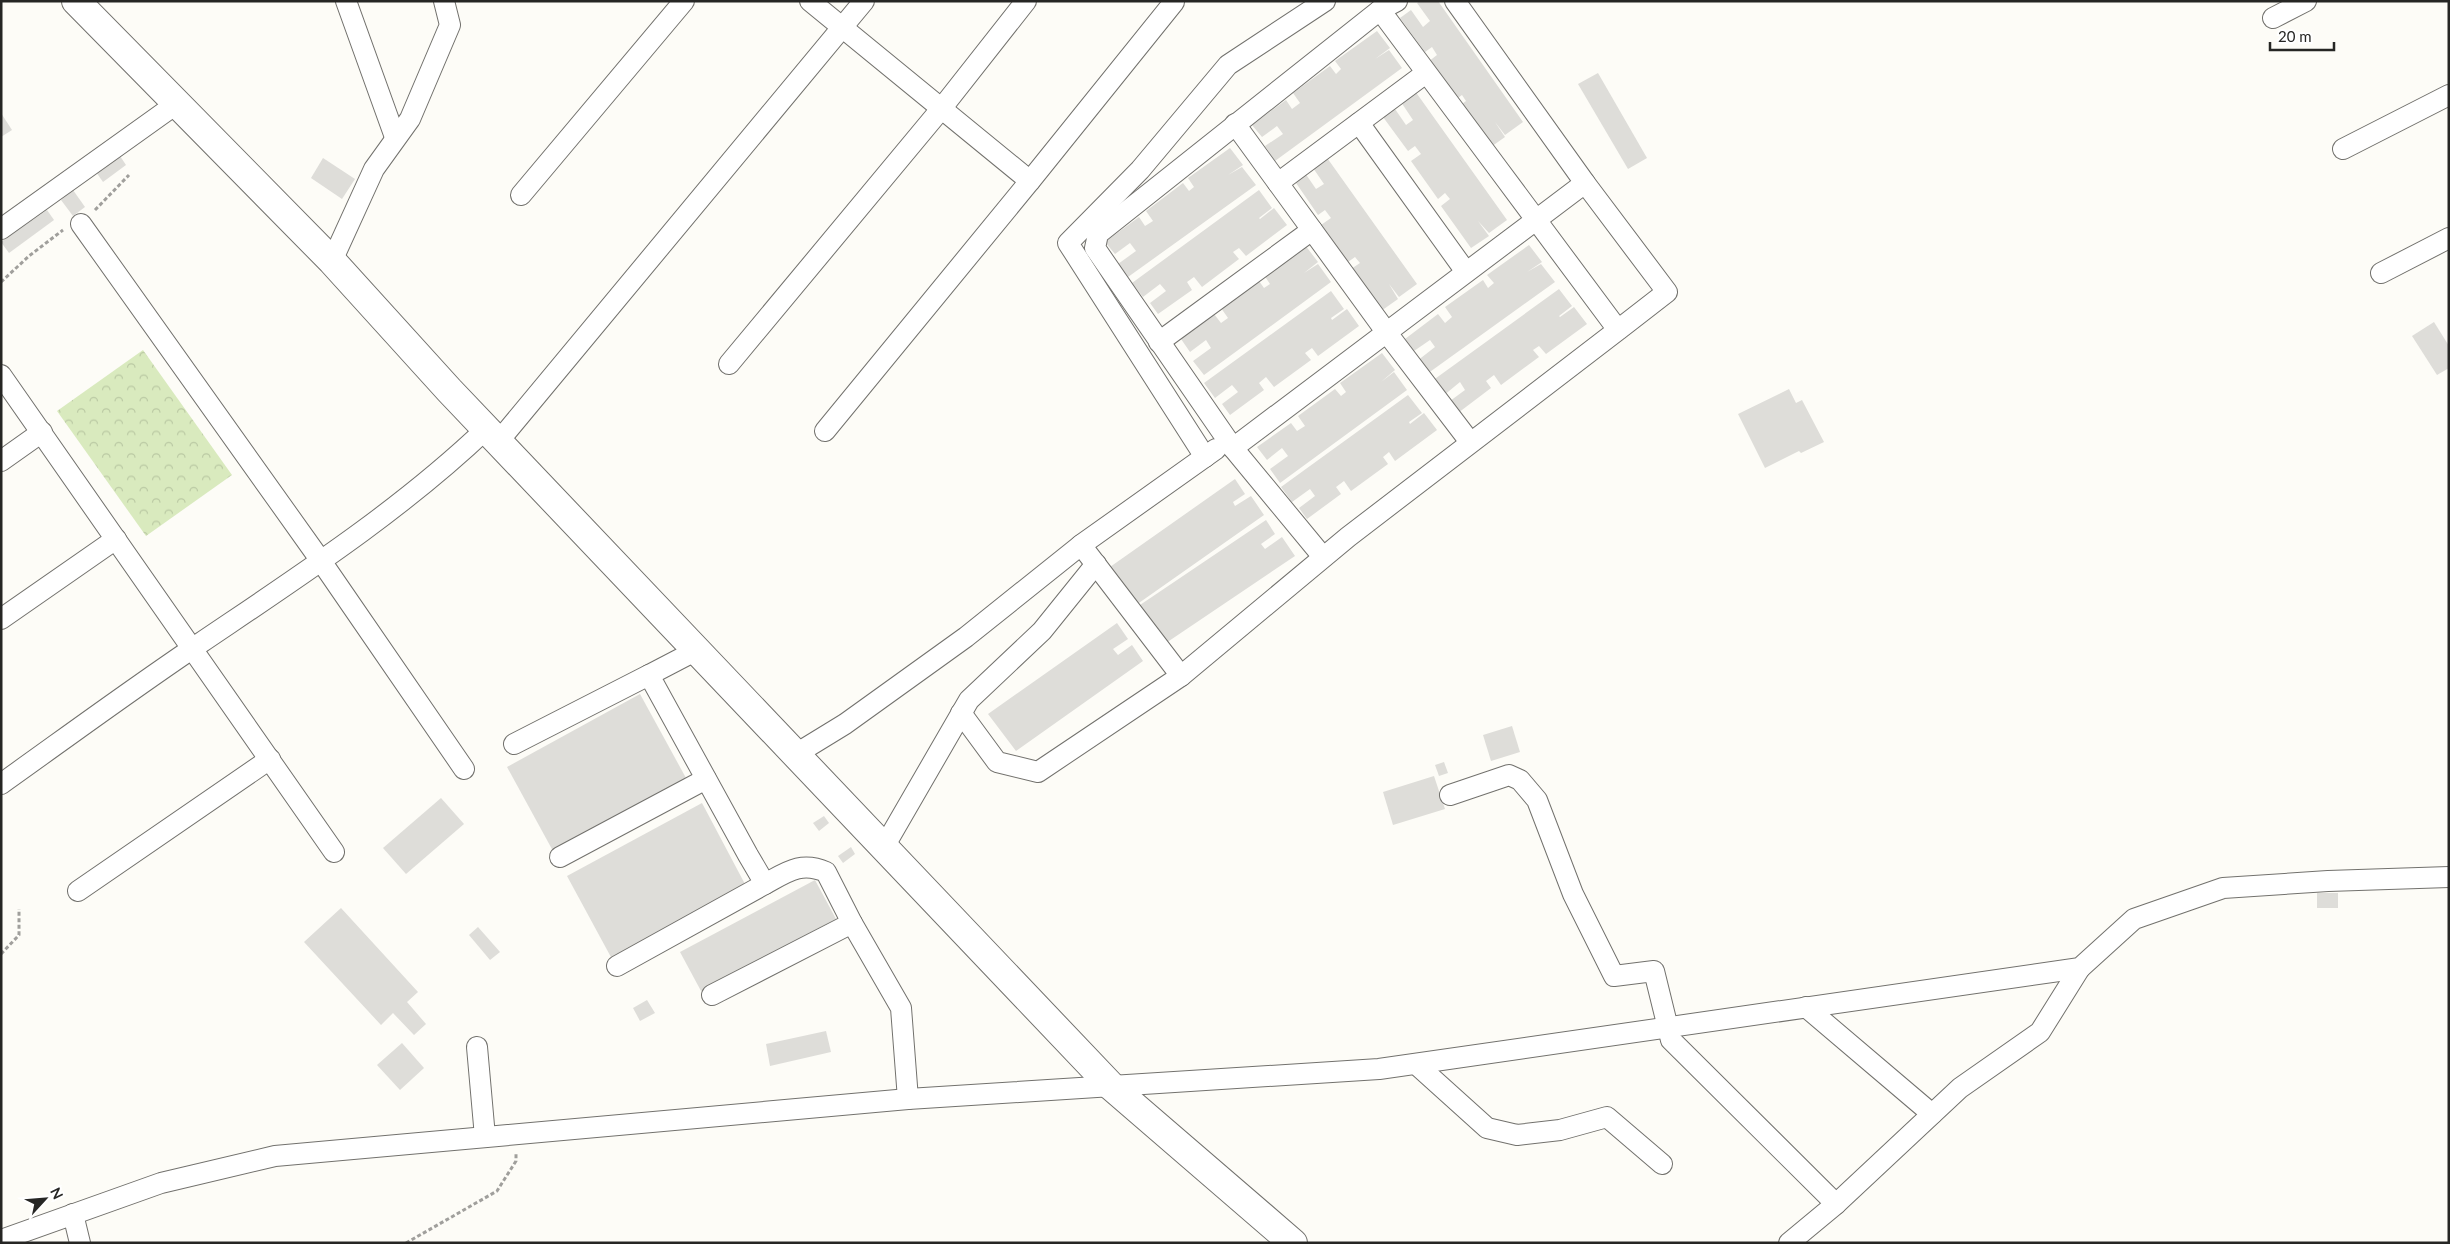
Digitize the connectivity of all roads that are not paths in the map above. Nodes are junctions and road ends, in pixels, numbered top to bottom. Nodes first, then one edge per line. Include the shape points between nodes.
1 (76, 1) edge
2 (346, 1) edge
3 (444, 1) edge
4 (684, 1) edge
5 (810, 1) edge
6 (864, 1) edge
7 (1026, 1) edge
8 (1325, 1) edge
9 (1398, 1) edge
10 (1455, 1) edge
11 (2306, 1) edge
12 (1174, 2) edge
13 (1380, 10) junction
14 (2273, 18) dead end
15 (841, 29) junction
16 (1426, 73) junction
17 (2449, 95) edge
18 (176, 104) junction
19 (940, 109) junction
20 (1359, 123) junction
21 (1236, 124) junction
22 (395, 137) junction
23 (2343, 148) dead end
24 (1030, 181) junction
25 (1278, 183) junction
26 (1584, 183) junction
27 (521, 195) dead end
28 (1536, 220) junction
29 (81, 224) road end
30 (1, 229) edge
31 (1312, 230) junction
32 (2449, 238) edge
33 (332, 261) junction
34 (1466, 272) junction
35 (2381, 273) dead end
36 (1618, 330) junction
37 (1387, 333) junction
38 (1159, 342) junction
39 (729, 364) dead end
40 (1, 375) edge
41 (825, 431) dead end
42 (42, 432) junction
43 (492, 435) junction
44 (1470, 442) junction
45 (1231, 444) junction
46 (1205, 456) junction
47 (1, 461) edge
48 (116, 539) junction
49 (1082, 545) junction
50 (1323, 557) junction
51 (321, 561) junction
52 (1096, 564) junction
53 (1, 619) edge
54 (193, 648) junction
55 (697, 650) junction
56 (649, 675) junction
57 (1181, 676) junction
58 (961, 714) junction
59 (514, 744) dead end
60 (796, 754) junction
61 (270, 759) junction
62 (464, 769) dead end
63 (706, 779) junction
64 (1, 784) edge
65 (1450, 795) dead end
66 (884, 847) junction
67 (334, 852) dead end
68 (560, 856) dead end
69 (2449, 877) edge
70 (765, 884) junction
71 (78, 891) dead end
72 (852, 923) junction
73 (616, 966) dead end
74 (2080, 968) junction
75 (712, 995) dead end
76 (1806, 1007) junction
77 (1669, 1027) junction
78 (477, 1047) dead end
79 (1416, 1064) junction
80 (1112, 1087) junction
81 (908, 1098) junction
82 (1932, 1114) junction
83 (485, 1137) junction
84 (1662, 1164) dead end
85 (1836, 1204) junction
86 (73, 1214) junction
87 (1, 1240) edge
88 (80, 1243) edge
89 (1293, 1243) edge
90 (1789, 1243) edge

1 - 18 main road
2 - 22 street
3 - 22 street via 450,25 410,120
4 - 27 street
5 - 15 street
6 - 15 street
7 - 19 street
8 - 46 street via 1228,65 1140,170 1068,244
9 - 13 street
10 - 26 street
11 - 14 street
12 - 24 street
13 - 16 street
13 - 21 street
15 - 19 street
15 - 43 street
16 - 20 street
16 - 28 street
17 - 23 street
18 - 30 street
18 - 33 main road
19 - 24 street
19 - 39 street
20 - 25 street
20 - 34 street
21 - 25 street
21 - 38 street via 1098,234 1095,248
22 - 33 street via 374,169
24 - 41 street
25 - 31 street
26 - 28 street
26 - 36 street via 1667,292
28 - 34 street
28 - 36 street
29 - 51 street
31 - 37 street
31 - 38 street
32 - 35 street
33 - 43 main road
34 - 37 street
36 - 44 street
37 - 44 street
37 - 45 street
38 - 45 street
40 - 42 street
42 - 47 street
42 - 48 street
43 - 51 street via 451,462
43 - 55 main road
44 - 50 street
45 - 46 street
45 - 50 street
46 - 49 street
48 - 53 street
48 - 54 street
49 - 52 street
49 - 60 street via 966,637 845,724
50 - 57 street
51 - 54 street
51 - 62 street
52 - 57 street
52 - 58 street via 1042,631 969,700
54 - 61 street
54 - 64 street
55 - 56 street
55 - 60 main road
56 - 59 street
56 - 63 street
57 - 58 street via 1038,772 997,762
58 - 66 street
60 - 66 main road
61 - 67 street
61 - 71 street
63 - 68 street
63 - 70 street
65 - 77 street via 1509,775 1520,780 1538,800 1573,894 1614,976 1654,971
66 - 80 main road
69 - 74 street via 2223,888 2134,919
70 - 72 street via 797,867 818,868 826,872
70 - 73 street
72 - 75 street
72 - 81 street via 901,1008
74 - 76 street
74 - 82 street via 2040,1032 1960,1088
76 - 77 street
76 - 82 street
77 - 79 street
77 - 85 street via 1672,1040
78 - 83 street
79 - 80 street
79 - 84 street via 1487,1128 1517,1135 1560,1130 1607,1117
80 - 81 street
80 - 89 main road
81 - 83 street
82 - 85 street
83 - 86 street via 275,1156 160,1183
85 - 90 street
86 - 87 street
86 - 88 street

